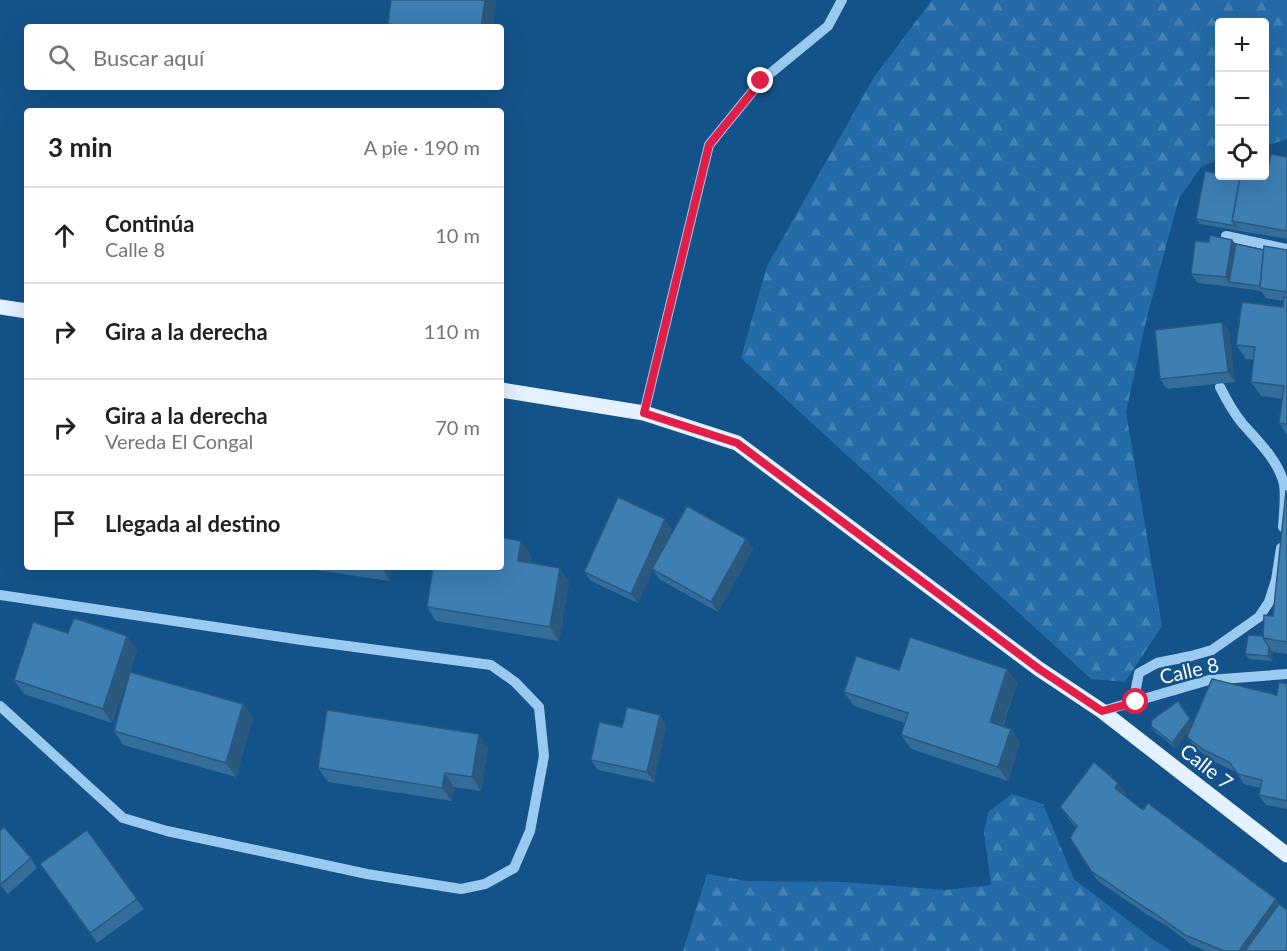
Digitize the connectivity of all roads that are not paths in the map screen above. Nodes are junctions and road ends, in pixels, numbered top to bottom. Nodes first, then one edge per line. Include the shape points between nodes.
1 (842, 0) edge
2 (1226, 236) edge
3 (1287, 249) edge
4 (0, 307) edge
5 (24, 311) edge
6 (1220, 387) edge
7 (504, 390) edge
8 (644, 413) junction
9 (0, 595) edge
10 (1287, 674) edge
11 (1136, 702) junction
12 (0, 706) edge
13 (1096, 707) junction
14 (1287, 855) edge

1 - 8 street via 828,26 761,81 709,145
2 - 3 street
4 - 5 main road
6 - 11 street via 1241,422 1274,462 1284,484 1276,580 1269,602 1258,617 1237,633 1212,650 1157,663 1139,674
7 - 8 main road, Calle 7
8 - 13 main road, Calle 7 via 737,443 1039,669
9 - 12 street via 491,664 539,707 544,756 530,831 514,868 485,884 461,889 367,874 123,818
10 - 11 street, Calle 8 via 1209,680
11 - 13 street, Calle 8
13 - 14 main road, Calle 7

